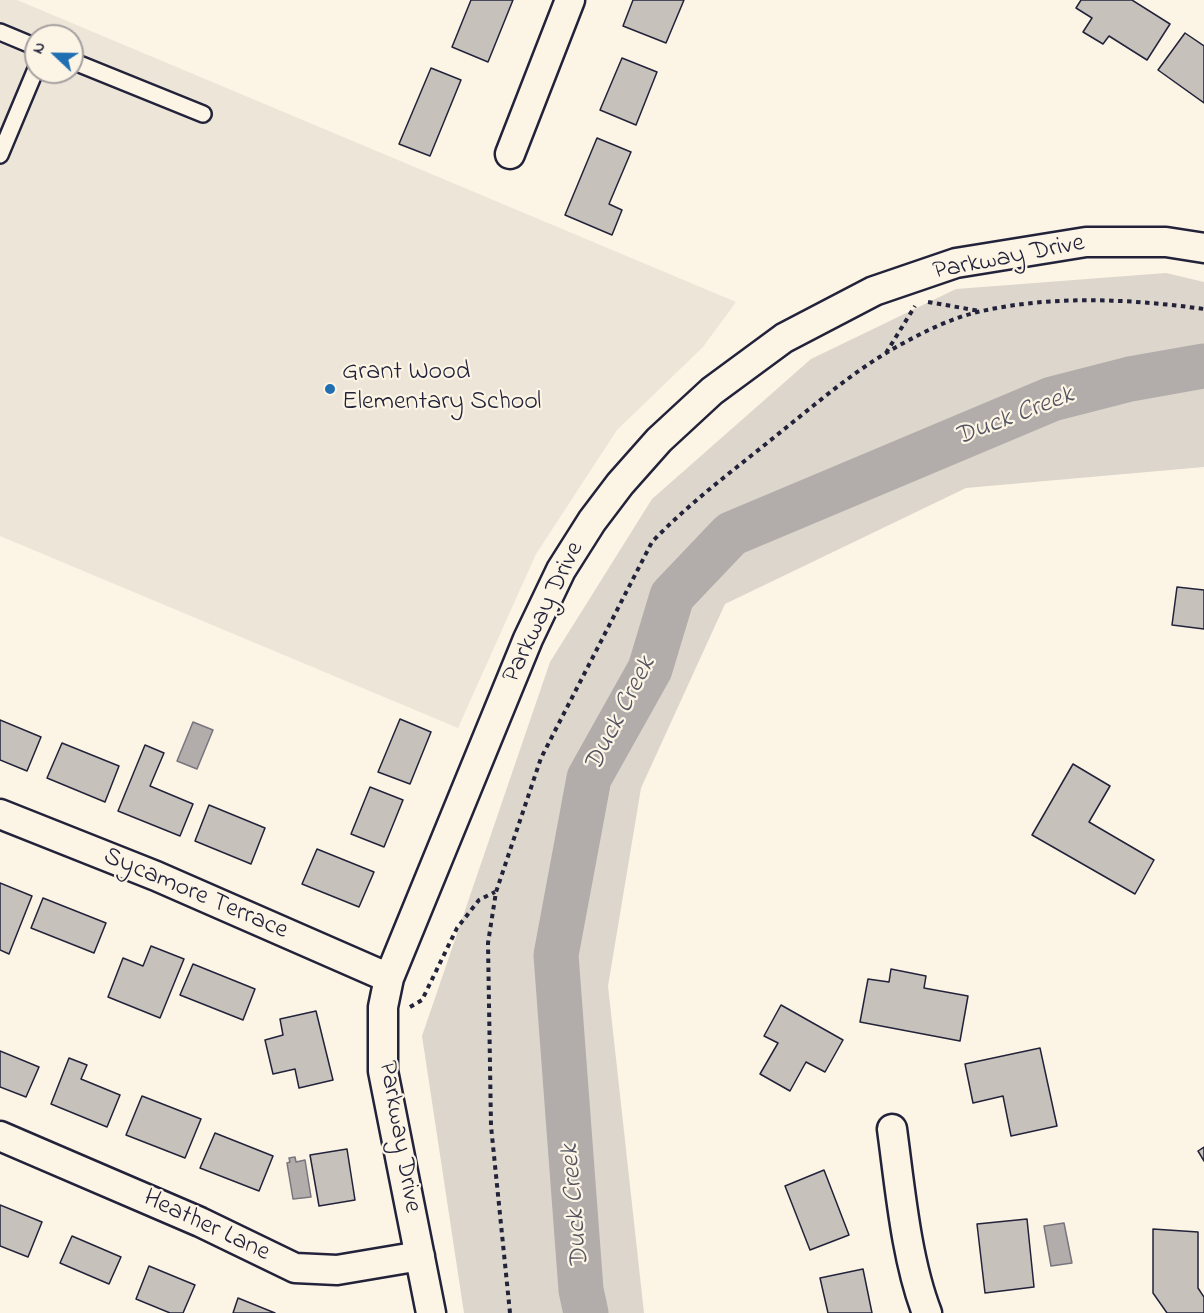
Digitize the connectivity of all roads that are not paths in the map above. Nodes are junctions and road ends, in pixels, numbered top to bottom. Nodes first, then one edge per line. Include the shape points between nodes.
1 (570, 0) edge
2 (0, 32) edge
3 (24, 41) edge
4 (84, 66) edge
5 (30, 84) edge
6 (203, 114) dead end
7 (510, 154) dead end
8 (0, 155) edge
9 (1204, 248) edge
10 (0, 814) edge
11 (389, 978) junction
12 (892, 1129) dead end
13 (0, 1136) edge
14 (420, 1256) junction
15 (431, 1313) edge
16 (927, 1313) edge

1 - 7 street
2 - 3 lane
4 - 6 lane
5 - 8 lane
9 - 11 street, Parkway Drive via 1166,242 1086,242 956,263 874,291 784,338 712,391 658,440 620,484 561,570 528,639
10 - 11 street, Sycamore Terrace via 156,876
11 - 14 street, Parkway Drive via 383,1007 383,1071
12 - 16 street via 918,1290
13 - 14 street, Heather Lane via 200,1222 295,1268 337,1270
14 - 15 street, Parkway Drive

